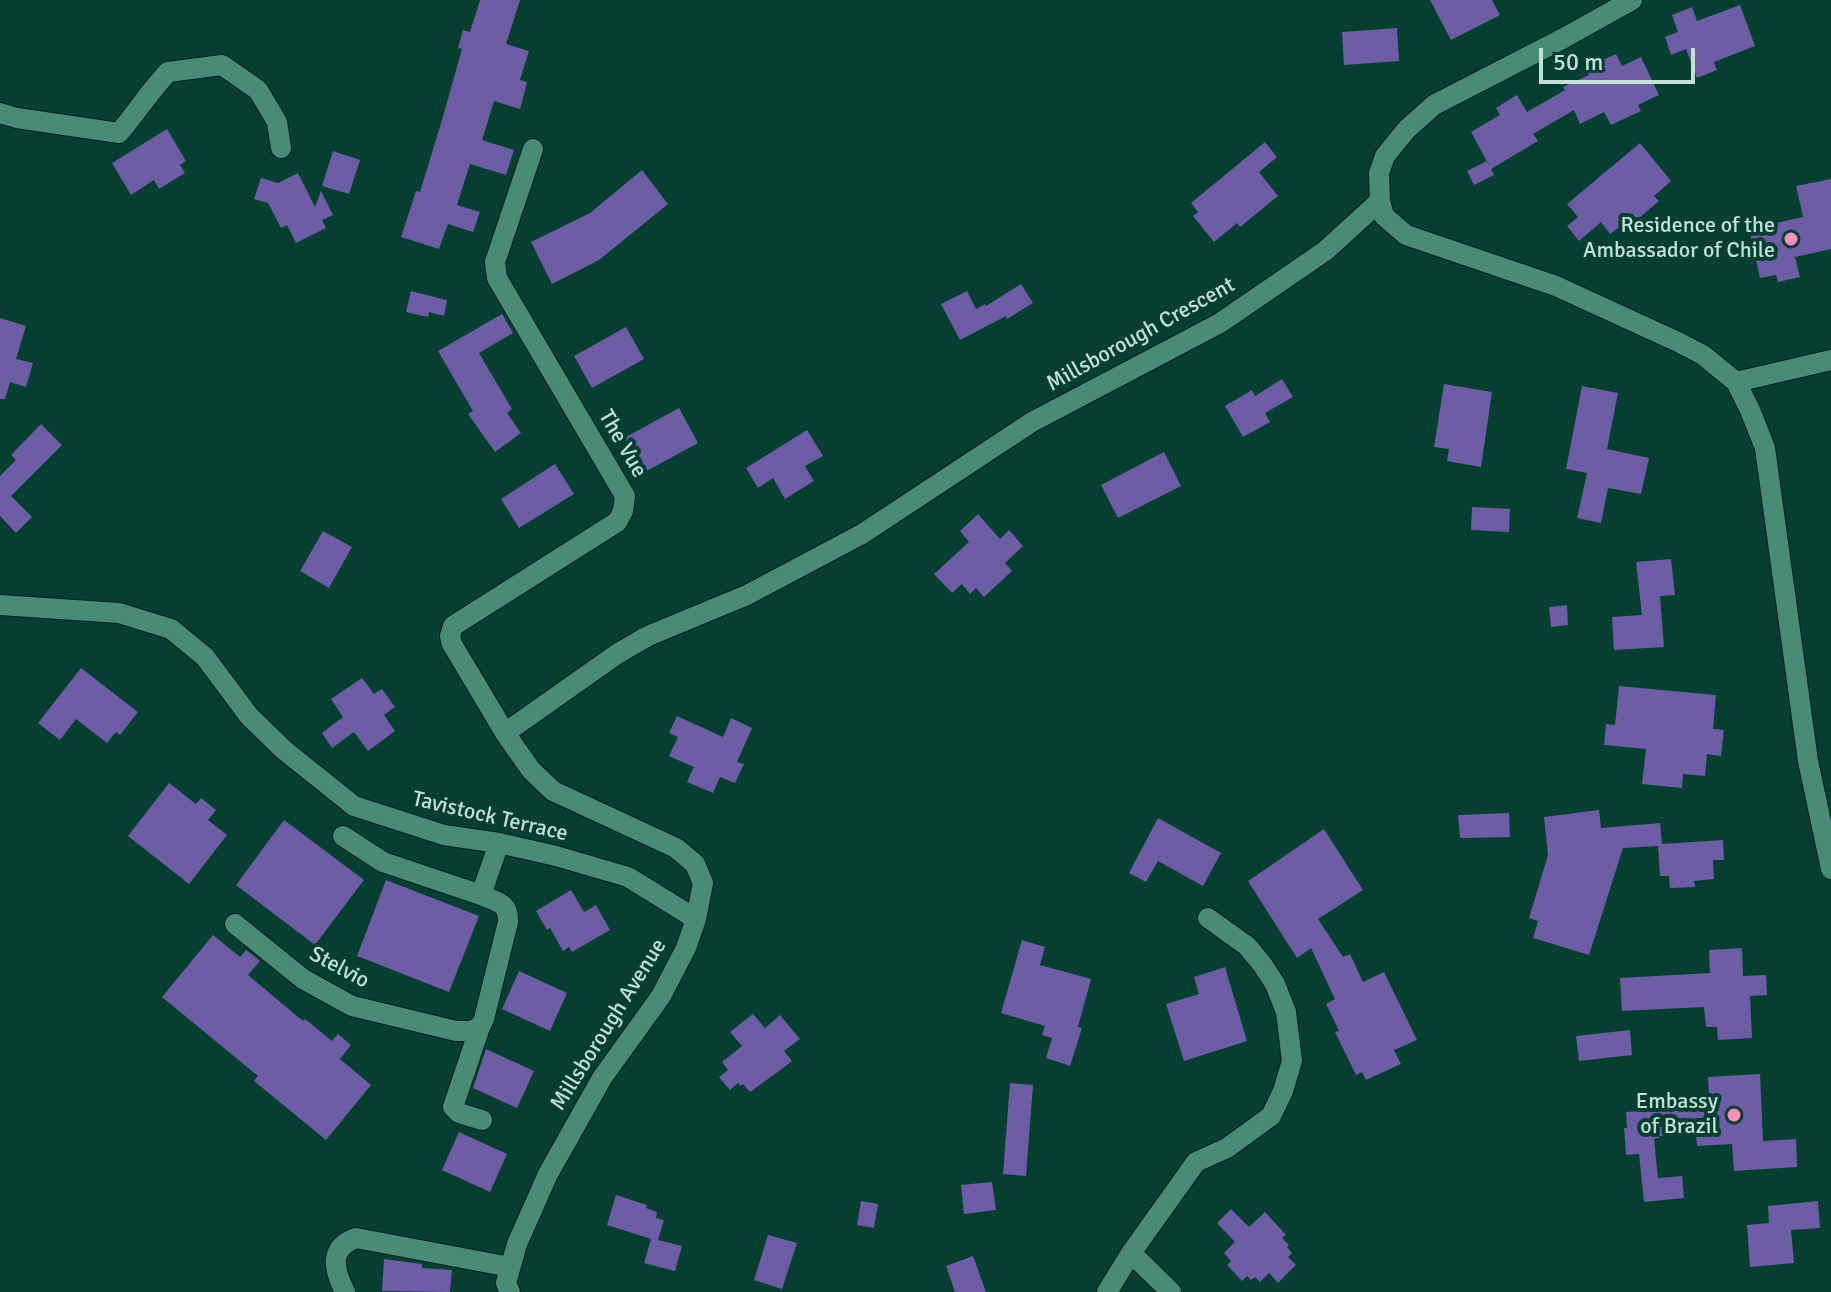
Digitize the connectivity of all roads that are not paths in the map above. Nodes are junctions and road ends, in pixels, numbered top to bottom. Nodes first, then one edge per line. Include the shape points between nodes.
1 (1632, 0) edge
2 (0, 113) edge
3 (281, 148) dead end
4 (533, 149) dead end
5 (1380, 201) junction
6 (1831, 360) edge
7 (1736, 382) junction
8 (0, 605) edge
9 (505, 733) junction
10 (343, 836) dead end
11 (499, 843) junction
12 (1831, 869) edge
13 (481, 895) junction
14 (1208, 918) dead end
15 (696, 919) junction
16 (235, 924) dead end
17 (480, 1027) junction
18 (482, 1120) dead end
19 (1131, 1253) junction
20 (510, 1267) junction
21 (345, 1292) edge
22 (510, 1292) edge
23 (1107, 1292) edge
24 (1171, 1292) edge

1 - 5 street via 1434,105 1385,156 1379,173
2 - 3 street via 119,133 168,72 222,65 258,90 277,122
4 - 9 street, The Vue via 495,271 625,496 617,522 453,626 452,644
5 - 7 street via 1384,216 1406,235 1556,286 1703,355
5 - 9 street, Millsborough Crescent via 1325,251 1220,323 1032,422 862,534 747,595 637,642
6 - 7 street
7 - 12 street via 1765,448 1808,761
8 - 11 street, Tavistock Terrace via 119,613 171,629 205,657 249,716 284,750 354,806 444,835
9 - 15 street, Millsborough Avenue via 553,791 676,848 695,864 703,883
10 - 13 street via 383,862
11 - 13 street
11 - 15 street, Tavistock Terrace via 628,877
13 - 17 street via 509,912
14 - 19 street via 1247,946 1275,984 1286,1012 1292,1061 1271,1116 1227,1148 1196,1162
15 - 20 street, Millsborough Avenue via 661,996 602,1078 548,1174
16 - 17 street, Stelvio via 303,979 352,1006 456,1031
17 - 18 street via 453,1107
19 - 23 street
19 - 24 street
20 - 21 street via 356,1238 337,1252 335,1264
20 - 22 street, Millsborough Avenue

